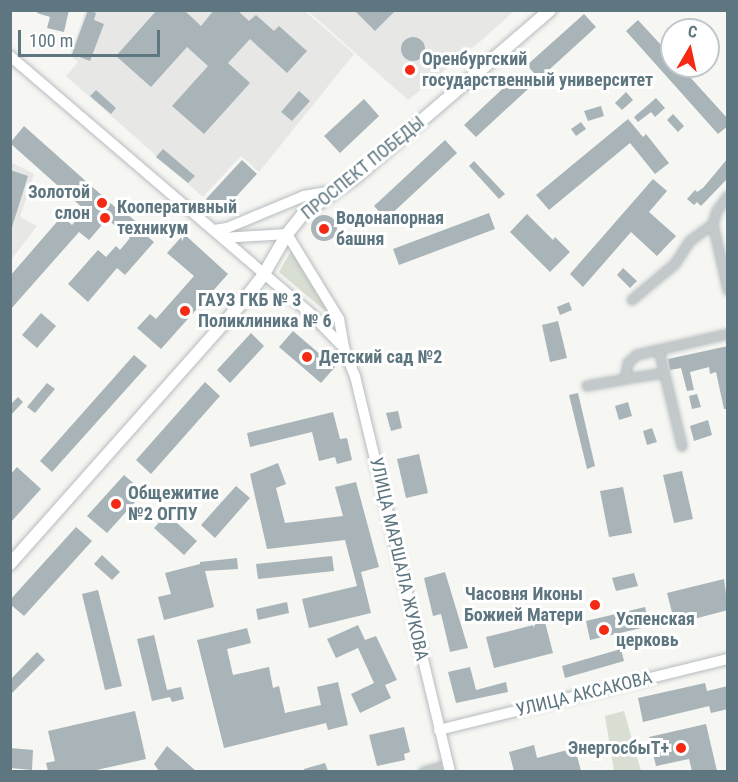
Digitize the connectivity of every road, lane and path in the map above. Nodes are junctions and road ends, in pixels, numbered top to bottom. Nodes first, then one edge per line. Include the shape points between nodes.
1 (550, 10) edge
2 (10, 57) edge
3 (337, 190) junction
4 (728, 196) edge
5 (713, 224) junction
6 (213, 230) junction
7 (287, 234) junction
8 (223, 238) junction
9 (264, 274) junction
10 (728, 290) edge
11 (632, 300) dead end
12 (728, 334) edge
13 (344, 348) junction
14 (659, 350) junction
15 (664, 373) junction
16 (625, 379) junction
17 (587, 386) dead end
18 (682, 446) dead end
19 (10, 564) edge
20 (728, 659) edge
21 (440, 730) junction
22 (449, 768) edge
23 (424, 771) edge

1 - 3 main road, ПРОСПЕКТ ПОБЕДЫ
2 - 6 main road, УЛИЦА МАРШАЛА ЖУКОВА
3 - 6 main road via 304,196 227,228
3 - 7 main road, ПРОСПЕКТ ПОБЕДЫ via 303,214
4 - 5 street
5 - 10 street
5 - 11 street via 690,241 675,264
6 - 8 main road, УЛИЦА МАРШАЛА ЖУКОВА
7 - 8 main road
7 - 9 main road, ПРОСПЕКТ ПОБЕДЫ
7 - 13 main road, УЛИЦА МАРШАЛА ЖУКОВА via 339,320
8 - 9 main road, УЛИЦА МАРШАЛА ЖУКОВА
9 - 13 main road, УЛИЦА МАРШАЛА ЖУКОВА
9 - 19 main road, ПРОСПЕКТ ПОБЕДЫ
12 - 14 street
13 - 21 main road, УЛИЦА МАРШАЛА ЖУКОВА via 355,376
14 - 15 street
14 - 16 street via 637,355 628,363
15 - 16 street
15 - 18 street
16 - 17 street
20 - 21 main road, УЛИЦА АКСАКОВА
21 - 22 main road, УЛИЦА МАРШАЛА ЖУКОВА
22 - 23 street

